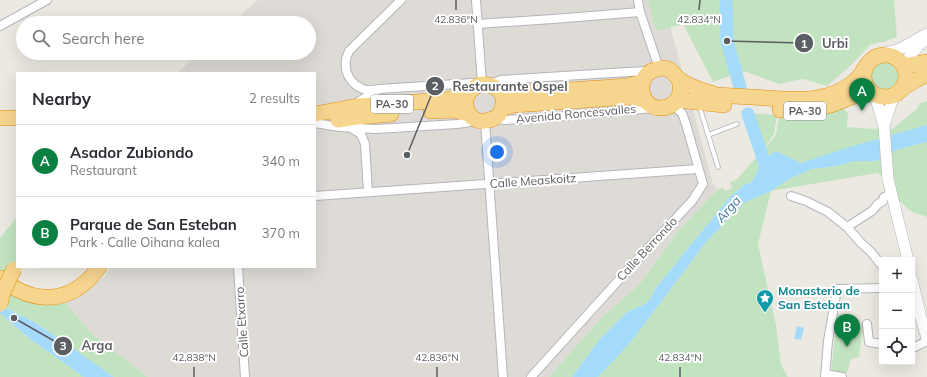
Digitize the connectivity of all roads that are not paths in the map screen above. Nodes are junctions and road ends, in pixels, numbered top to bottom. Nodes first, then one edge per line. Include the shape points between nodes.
1 (47, 0) edge
2 (401, 0) edge
3 (476, 0) edge
4 (638, 0) edge
5 (640, 12) junction
6 (18, 16) edge
7 (16, 17) edge
8 (478, 24) junction
9 (0, 26) edge
10 (927, 34) edge
11 (927, 39) edge
12 (882, 54) junction
13 (927, 62) edge
14 (903, 65) junction
15 (866, 66) junction
16 (650, 74) junction
17 (927, 74) edge
18 (679, 79) junction
19 (479, 86) junction
20 (379, 89) junction
21 (897, 92) junction
22 (501, 93) junction
23 (873, 94) junction
24 (698, 102) junction
25 (664, 104) junction
26 (349, 107) junction
27 (316, 114) edge
28 (486, 117) junction
29 (0, 118) edge
30 (16, 118) edge
31 (316, 123) edge
32 (316, 123) edge
33 (737, 124) dead end
34 (352, 128) junction
35 (884, 128) junction
36 (708, 135) junction
37 (718, 167) dead end
38 (698, 169) junction
39 (490, 184) junction
40 (368, 192) junction
41 (892, 194) junction
42 (316, 196) edge
43 (791, 196) dead end
44 (847, 227) junction
45 (907, 257) edge
46 (879, 262) edge
47 (16, 266) edge
48 (93, 268) edge
49 (98, 268) edge
50 (238, 268) edge
51 (0, 278) edge
52 (879, 288) edge
53 (914, 293) edge
54 (27, 294) junction
55 (0, 304) edge
56 (916, 316) edge
57 (868, 324) dead end
58 (927, 340) edge
59 (879, 344) edge
60 (915, 347) edge
61 (825, 375) edge
62 (245, 377) edge
63 (503, 377) edge
64 (531, 377) edge
65 (842, 377) edge

1 - 6 street
2 - 20 street via 349,51 346,59 346,69 352,82 368,90
3 - 8 street
4 - 5 street
5 - 8 street
5 - 16 street
7 - 9 street
8 - 19 street
10 - 12 main road via 900,49
11 - 14 main road
12 - 14 highway via 896,58
12 - 15 highway, PA-30 via 870,60
13 - 14 highway
14 - 21 highway via 905,82
15 - 18 highway, PA-30 via 857,80 844,90 822,98 799,100 717,95
15 - 23 highway via 864,80
16 - 18 highway, PA-30 via 664,68
16 - 19 street via 627,72 501,80
16 - 22 highway via 628,86
16 - 25 highway via 641,89 643,96
17 - 21 highway
18 - 25 highway via 681,92
19 - 20 street via 472,84
19 - 22 highway via 494,86
19 - 26 highway, PA-30 via 446,100
19 - 28 highway via 466,99 466,107
20 - 26 street
21 - 23 highway, PA-30 via 888,97
21 - 35 main road
22 - 28 highway via 503,102
23 - 24 highway, PA-30 via 854,96 831,105 803,111
23 - 35 main road
24 - 25 highway, PA-30
24 - 36 lane
25 - 28 highway, PA-30 via 629,97 513,105
25 - 38 street, Calle Berrondo via 682,113
26 - 27 highway, PA-30
28 - 31 highway, PA-30 via 444,110
28 - 34 street via 457,124
28 - 39 street
29 - 30 highway
32 - 34 street
33 - 36 lane
34 - 40 street via 361,134 365,144
35 - 41 main road via 888,179
36 - 37 lane
38 - 39 street, Calle Measkoitz
38 - 64 street, Calle Berrondo via 703,184 692,201
39 - 40 street, Calle Measkoitz
39 - 63 street
40 - 42 street, Calle Measkoitz
41 - 44 street via 884,197 872,210
41 - 45 main road
43 - 44 street via 828,212
44 - 46 street
47 - 55 highway, bridge
48 - 54 highway via 85,278 63,291
49 - 54 highway via 90,279 66,294 41,297
50 - 62 street, Calle Etxarro
51 - 54 highway
52 - 61 street via 837,289
53 - 56 main road
56 - 58 main road
57 - 59 street via 869,342
58 - 60 street
61 - 65 street

